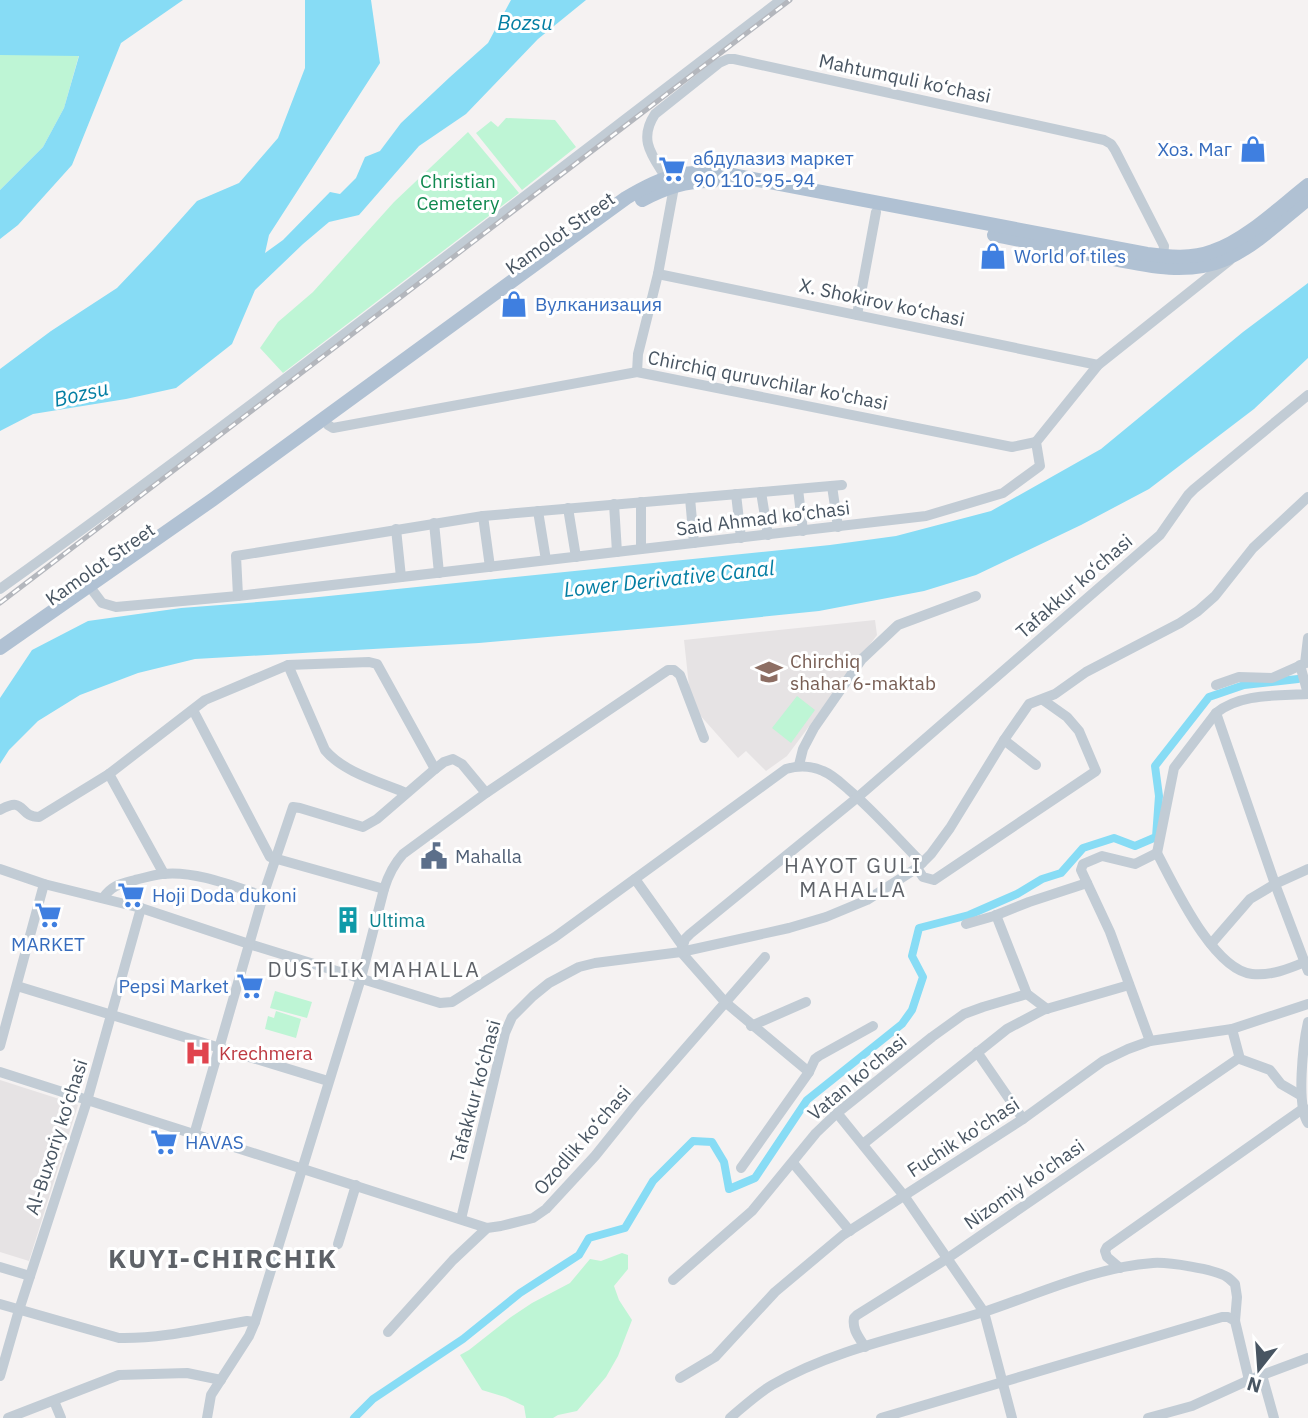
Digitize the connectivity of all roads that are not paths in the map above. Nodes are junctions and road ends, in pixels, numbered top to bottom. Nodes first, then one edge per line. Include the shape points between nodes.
1 (781, 0) edge
2 (670, 182) junction
3 (1308, 185) edge
4 (1308, 199) edge
5 (876, 212) junction
6 (958, 223) junction
7 (1243, 249) junction
8 (1163, 256) junction
9 (1173, 268) junction
10 (659, 274) junction
11 (1192, 290) junction
12 (857, 315) junction
13 (1098, 365) junction
14 (637, 372) junction
15 (1308, 395) edge
16 (328, 425) junction
17 (1037, 442) junction
18 (798, 489) junction
19 (761, 492) junction
20 (736, 494) junction
21 (1308, 497) edge
22 (690, 498) junction
23 (641, 502) junction
24 (614, 505) junction
25 (568, 509) junction
26 (538, 511) junction
27 (484, 516) junction
28 (434, 523) junction
29 (838, 527) junction
30 (396, 529) junction
31 (803, 531) junction
32 (768, 535) junction
33 (741, 538) junction
34 (694, 543) junction
35 (641, 549) junction
36 (617, 552) junction
37 (576, 557) junction
38 (546, 560) junction
39 (490, 567) junction
40 (439, 573) junction
41 (401, 577) junction
42 (0, 589) edge
43 (91, 589) junction
44 (238, 596) junction
45 (976, 596) dead end
46 (1308, 638) edge
47 (0, 648) edge
48 (0, 657) edge
49 (1304, 663) edge
50 (288, 665) junction
51 (1216, 685) dead end
52 (1308, 694) edge
53 (1043, 700) junction
54 (193, 710) junction
55 (1216, 713) junction
56 (704, 737) dead end
57 (1004, 740) junction
58 (799, 765) junction
59 (1036, 765) dead end
60 (435, 769) junction
61 (109, 774) junction
62 (406, 793) junction
63 (486, 793) junction
64 (858, 797) junction
65 (0, 810) edge
66 (1157, 853) junction
67 (277, 859) junction
68 (919, 866) junction
69 (0, 869) edge
70 (1308, 869) edge
71 (164, 874) junction
72 (635, 879) junction
73 (1087, 883) junction
74 (44, 884) junction
75 (1275, 884) junction
76 (384, 889) junction
77 (263, 896) junction
78 (103, 898) junction
79 (141, 908) junction
80 (996, 915) junction
81 (966, 924) dead end
82 (249, 944) junction
83 (1211, 944) junction
84 (681, 949) junction
85 (765, 957) dead end
86 (1307, 967) edge
87 (361, 978) junction
88 (1129, 985) junction
89 (18, 986) junction
90 (1027, 994) junction
91 (724, 1002) junction
92 (806, 1002) dead end
93 (1308, 1004) edge
94 (1047, 1009) junction
95 (111, 1015) junction
96 (1308, 1022) edge
97 (751, 1026) junction
98 (873, 1026) dead end
99 (1232, 1029) junction
100 (1150, 1041) junction
101 (0, 1046) edge
102 (220, 1049) junction
103 (977, 1052) junction
104 (1239, 1058) junction
105 (0, 1072) edge
106 (809, 1072) junction
107 (328, 1081) junction
108 (1300, 1095) junction
109 (88, 1101) junction
110 (1304, 1108) junction
111 (837, 1113) junction
112 (1023, 1119) junction
113 (1308, 1123) edge
114 (194, 1135) junction
115 (863, 1144) junction
116 (793, 1163) junction
117 (303, 1168) junction
118 (741, 1168) dead end
119 (356, 1185) junction
120 (905, 1197) junction
121 (460, 1219) junction
122 (487, 1228) junction
123 (850, 1231) junction
124 (338, 1244) dead end
125 (948, 1258) junction
126 (0, 1267) edge
127 (1120, 1268) junction
128 (30, 1276) junction
129 (673, 1280) dead end
130 (0, 1304) edge
131 (19, 1310) junction
132 (984, 1312) junction
133 (1235, 1321) junction
134 (255, 1322) junction
135 (388, 1332) dead end
136 (865, 1347) junction
137 (1308, 1358) edge
138 (1262, 1375) junction
139 (0, 1376) edge
140 (680, 1378) dead end
141 (221, 1380) junction
142 (1249, 1380) junction
143 (1003, 1382) junction
144 (54, 1402) junction
145 (1192, 1406) junction
146 (8, 1418) edge
147 (61, 1418) edge
148 (207, 1418) edge
149 (730, 1418) edge
150 (881, 1418) edge
151 (1012, 1418) edge
152 (1149, 1418) edge
153 (1196, 1418) edge
154 (1274, 1418) edge

1 - 42 street via 338,339
2 - 5 main road, Kamolot Street via 727,183
2 - 6 main road, Kamolot Street via 699,171 732,175
2 - 8 street, Mahtumquli ko‘chasi via 646,143 651,120 719,63 734,59 1104,140 1115,150 1152,222 1164,246
2 - 10 street
2 - 16 main road, Kamolot Street via 612,218
2 - 43 main road, Kamolot Street via 626,198
3 - 8 main road, Kamolot Street via 1226,246 1204,254
4 - 7 main road, Kamolot Street
5 - 6 main road, Kamolot Street
5 - 12 street
6 - 8 main road, Kamolot Street
6 - 9 main road, Kamolot Street
7 - 9 main road, Kamolot Street via 1209,264
7 - 11 street, Said Ahmad ko‘chasi
9 - 11 street via 1192,278
10 - 12 street, X. Shokirov ko‘chasi
10 - 14 street
11 - 13 street, Said Ahmad ko‘chasi
12 - 13 street, X. Shokirov ko‘chasi
13 - 17 street, Said Ahmad ko‘chasi
14 - 16 street, Chirchiq quruvchilar ko'chasi via 333,428
14 - 17 street, Chirchiq quruvchilar ko'chasi via 1013,447
15 - 64 street, Tafakkur ko‘chasi via 1194,489 1160,535
16 - 43 main road, Kamolot Street via 213,509
17 - 29 street, Said Ahmad ko‘chasi via 1040,466 1003,493 926,516
18 - 19 street, Said Ahmad ko‘chasi
18 - 29 street, Said Ahmad ko‘chasi via 837,485
18 - 31 street
19 - 20 street, Said Ahmad ko‘chasi
19 - 32 street
20 - 22 street, Said Ahmad ko‘chasi
20 - 33 street
21 - 53 street via 1253,548 1198,611
22 - 23 street, Said Ahmad ko‘chasi
22 - 34 street
23 - 24 street, Said Ahmad ko‘chasi
23 - 35 street
24 - 25 street, Said Ahmad ko‘chasi
24 - 36 street
25 - 26 street, Said Ahmad ko‘chasi
25 - 37 street
26 - 27 street, Said Ahmad ko‘chasi
26 - 38 street
27 - 28 street, Said Ahmad ko‘chasi
27 - 39 street
28 - 30 street, Said Ahmad ko‘chasi
28 - 40 street
29 - 31 street, Said Ahmad ko‘chasi
30 - 41 street
30 - 44 street, Said Ahmad ko‘chasi via 236,556
31 - 32 street, Said Ahmad ko‘chasi
32 - 33 street, Said Ahmad ko‘chasi
33 - 34 street, Said Ahmad ko‘chasi
34 - 35 street, Said Ahmad ko‘chasi
35 - 36 street, Said Ahmad ko‘chasi
36 - 37 street, Said Ahmad ko‘chasi
37 - 38 street, Said Ahmad ko‘chasi
38 - 39 street, Said Ahmad ko‘chasi
39 - 40 street, Said Ahmad ko‘chasi
40 - 41 street, Said Ahmad ko‘chasi
41 - 44 street, Said Ahmad ko‘chasi
43 - 44 street, Said Ahmad ko‘chasi via 102,603 116,607
43 - 47 main road, Kamolot Street
43 - 48 main road, Kamolot Street
45 - 58 street via 898,625 862,659 814,728
46 - 49 street
49 - 51 street via 1272,678 1239,677
49 - 52 street
50 - 54 street via 205,700
50 - 60 street via 375,663
50 - 62 street via 331,757
52 - 55 street via 1250,699
53 - 57 street via 1029,705
53 - 68 street via 1079,731 1096,771 934,880 923,877
54 - 61 street
54 - 67 street via 270,857
55 - 66 street via 1174,768
55 - 75 street
56 - 63 street via 680,675 668,670
57 - 59 street
57 - 68 street via 950,828
58 - 64 street via 824,771
58 - 72 street via 786,769
60 - 62 street
60 - 63 street via 453,759
61 - 65 street via 39,817 15,804
61 - 71 street
62 - 67 street via 363,827 293,807
63 - 76 street via 402,854
64 - 68 street
64 - 84 street, Tafakkur ko‘chasi via 690,934
66 - 73 street via 1135,864 1102,856 1083,864
66 - 83 street
67 - 76 street
67 - 77 street
68 - 84 street via 867,900 826,917
69 - 74 street
70 - 75 street
71 - 77 street via 184,874
71 - 78 street via 122,883
72 - 84 street
72 - 87 street via 555,937 452,1002 440,1003
73 - 80 street
73 - 88 street
74 - 78 street
74 - 89 street
75 - 83 street via 1250,899
75 - 86 street
76 - 87 street
77 - 82 street
78 - 79 street
79 - 82 street
79 - 95 street, Al-Buxoriy ko‘chasi
80 - 81 street
80 - 90 street
82 - 87 street
82 - 102 street
83 - 86 street via 1236,969 1250,974
84 - 91 street
84 - 121 street, Tafakkur ko‘chasi via 579,967 549,983 512,1017
85 - 91 street, Ozodlik ko‘chasi
87 - 107 street
88 - 94 street
88 - 100 street
89 - 95 street
89 - 101 street
90 - 94 street
90 - 111 street, Vatan ko'chasi via 964,1014
91 - 97 street
91 - 122 street, Ozodlik ko‘chasi via 546,1209 533,1218
92 - 97 street
93 - 99 street, Fuchik ko'chasi
94 - 103 street via 1007,1029
95 - 102 street
95 - 109 street, Al-Buxoriy ko‘chasi
96 - 108 street
97 - 106 street
98 - 106 street via 819,1056
99 - 100 street, Fuchik ko'chasi
99 - 104 street
100 - 112 street, Fuchik ko'chasi via 1103,1061
102 - 107 street
102 - 114 street
103 - 112 street
103 - 115 street
104 - 108 street via 1270,1070 1281,1084
104 - 125 street, Nizomiy ko'chasi
105 - 109 street
106 - 118 street
107 - 117 street
108 - 110 street
109 - 114 street
109 - 128 street, Al-Buxoriy ko‘chasi
110 - 113 street
110 - 127 street via 1107,1247 1107,1256
111 - 115 street
111 - 116 street, Vatan ko'chasi
112 - 120 street, Fuchik ko'chasi
114 - 117 street
115 - 120 street
116 - 123 street
116 - 129 street, Vatan ko'chasi via 752,1211
117 - 119 street
117 - 134 street
119 - 121 street
119 - 124 street
120 - 123 street, Fuchik ko'chasi
120 - 125 street
121 - 122 street
122 - 135 street
123 - 140 street, Fuchik ko'chasi via 775,1292 715,1357
125 - 132 street
125 - 136 street, Nizomiy ko'chasi via 854,1318 855,1332
126 - 128 street
127 - 132 street
127 - 133 street via 1174,1264 1226,1276 1235,1284
128 - 131 street, Al-Buxoriy ko‘chasi
130 - 131 street
131 - 134 street via 119,1338
131 - 139 street, Al-Buxoriy ko‘chasi
132 - 136 street
132 - 143 street
133 - 142 street
133 - 143 street via 1222,1317
134 - 141 street
136 - 149 street via 826,1359 771,1386
137 - 138 street
138 - 142 street
138 - 154 street
141 - 144 street via 187,1373 119,1375
141 - 148 street via 211,1395
142 - 145 street
143 - 150 street
143 - 151 street
144 - 146 street
144 - 147 street
145 - 152 street
145 - 153 street

